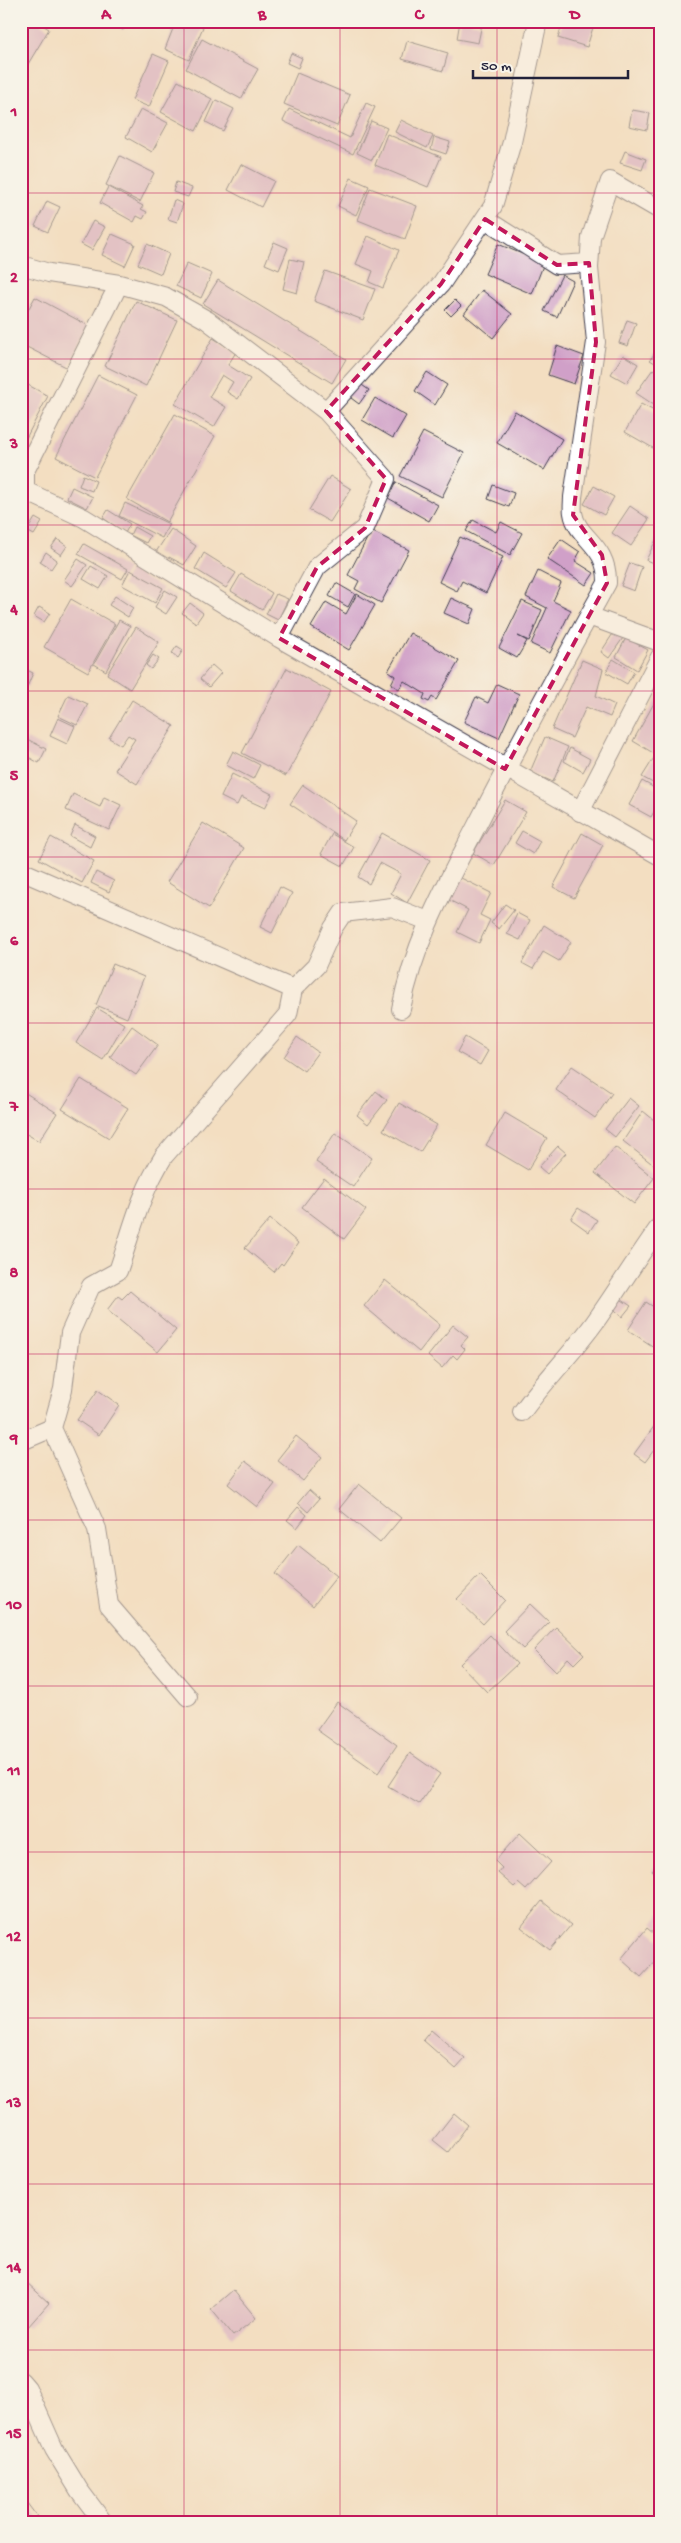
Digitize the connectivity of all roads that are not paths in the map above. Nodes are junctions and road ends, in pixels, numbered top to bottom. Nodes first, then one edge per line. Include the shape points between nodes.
1 (538, 21) edge
2 (660, 210) edge
3 (485, 219) junction
4 (589, 263) junction
5 (21, 265) edge
6 (120, 284) junction
7 (326, 411) junction
8 (23, 490) edge
9 (589, 616) junction
10 (279, 638) junction
11 (660, 642) edge
12 (660, 657) edge
13 (505, 769) junction
14 (580, 812) junction
15 (660, 856) edge
16 (21, 871) edge
17 (428, 921) junction
18 (293, 989) junction
19 (401, 1009) dead end
20 (660, 1226) edge
21 (522, 1412) dead end
22 (52, 1428) junction
23 (21, 1443) edge
24 (188, 1697) dead end
25 (21, 2381) edge
26 (103, 2522) edge

1 - 3 street via 512,142 493,206
2 - 4 street via 610,181 591,237
3 - 4 street via 556,265
3 - 7 street via 441,284
4 - 9 street via 596,342 573,515 602,554 607,571 607,582
5 - 6 street via 49,273
6 - 7 street via 166,297 208,320
6 - 8 street via 25,471
7 - 10 street via 386,479 365,528 317,567
8 - 10 street via 84,518
9 - 11 street
9 - 13 street
10 - 13 street
12 - 14 street
13 - 14 street
13 - 17 street
14 - 15 street
16 - 18 street
17 - 18 street via 392,907 342,913 316,966
17 - 19 street via 410,966
18 - 22 street via 288,1014 164,1156 148,1182 118,1271 91,1286 70,1333 63,1389
20 - 21 street via 594,1322
22 - 23 street
22 - 24 street via 97,1529 109,1605
25 - 26 street via 54,2449

